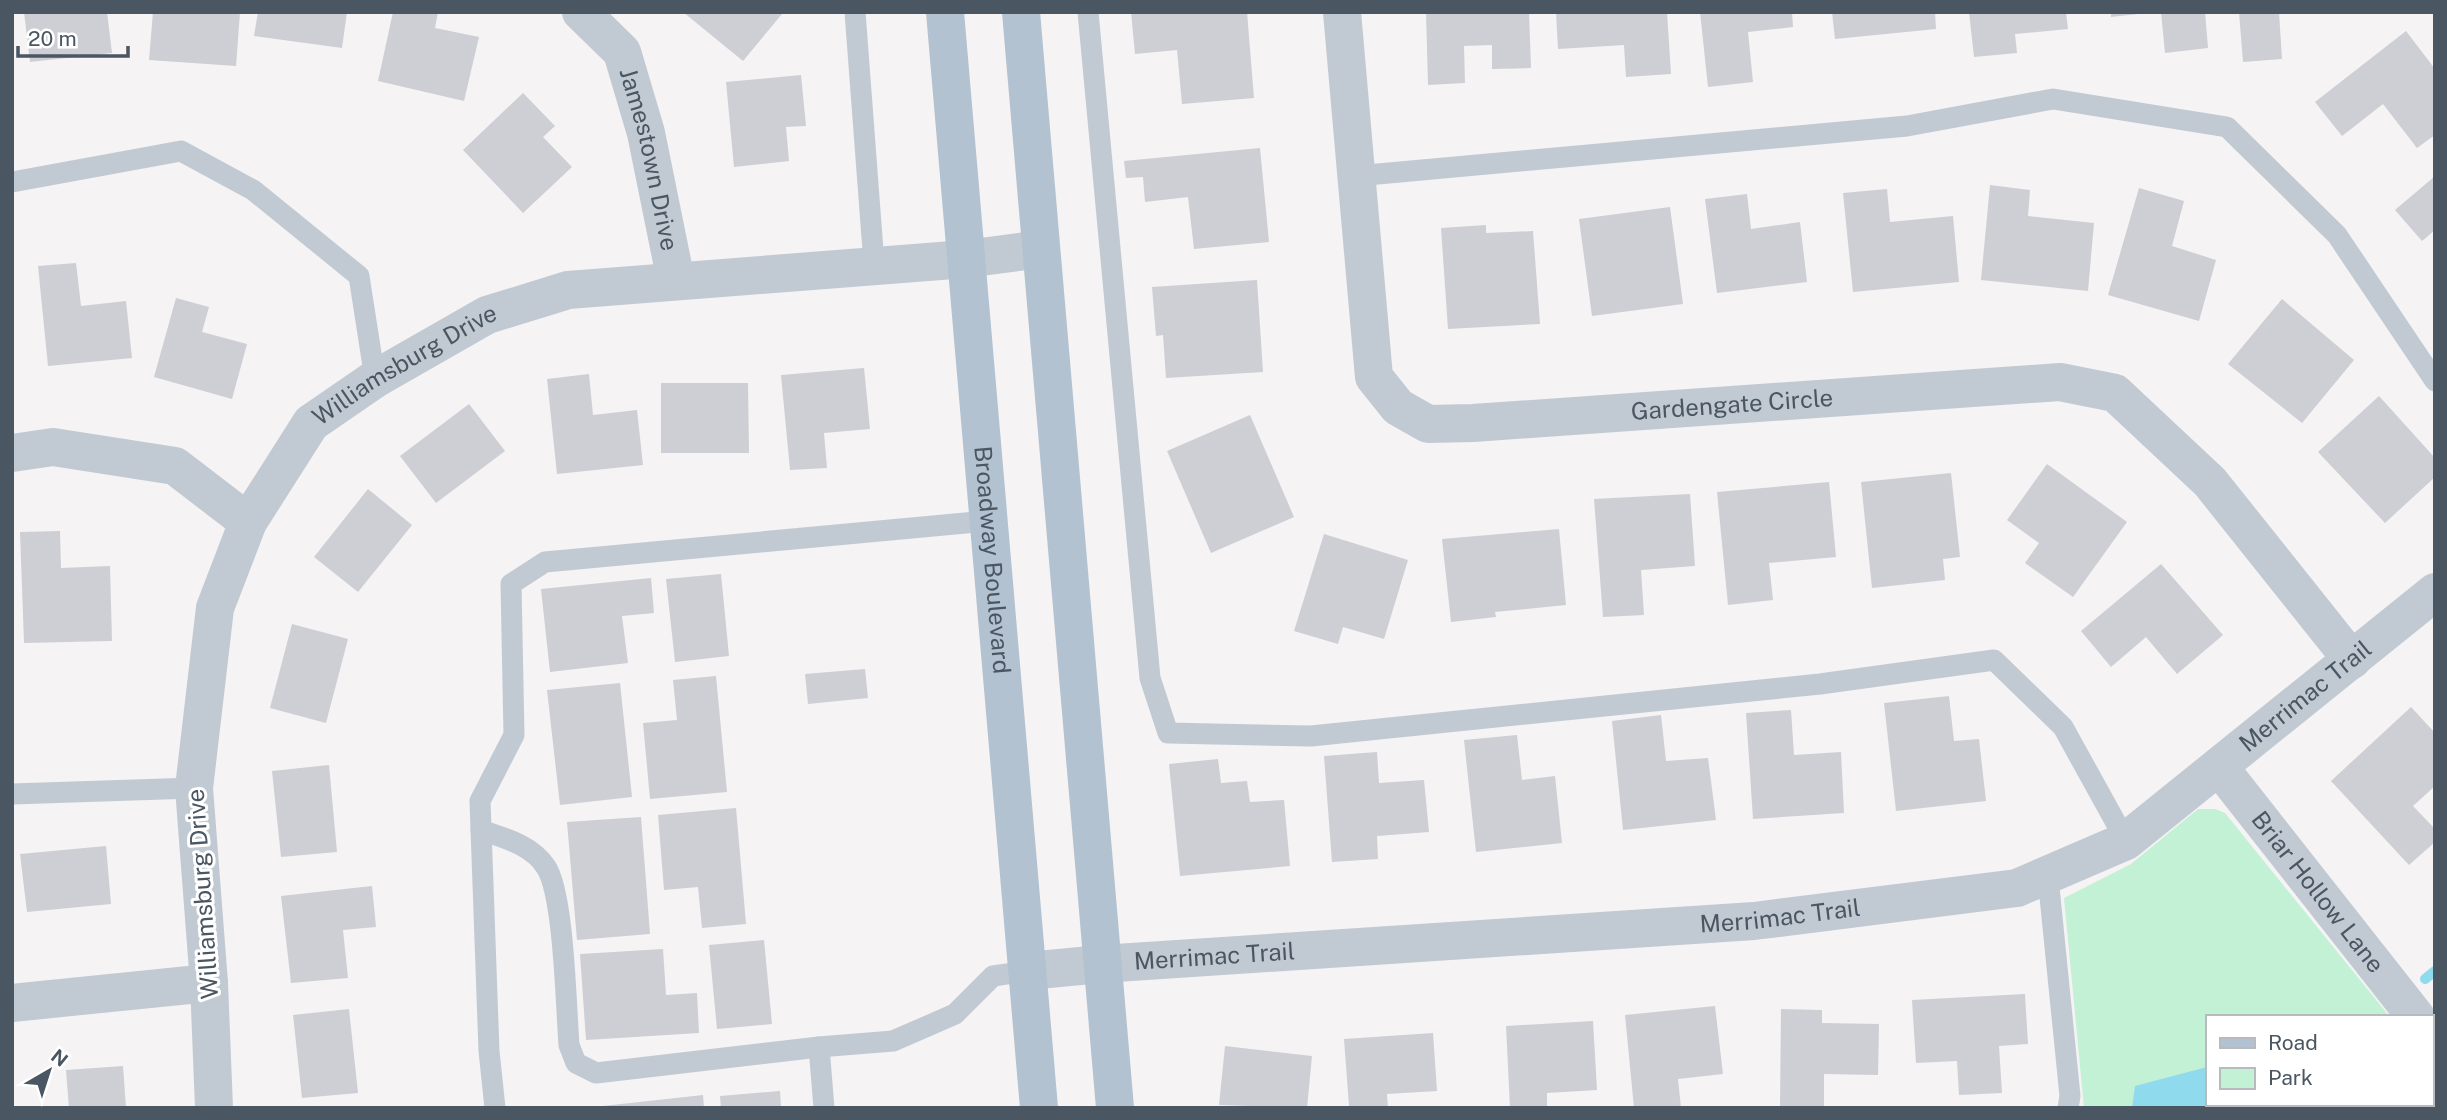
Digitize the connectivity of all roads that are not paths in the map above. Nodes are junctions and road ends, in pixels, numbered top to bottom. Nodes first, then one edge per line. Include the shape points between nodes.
1 (581, 12) edge
2 (855, 12) edge
3 (945, 12) edge
4 (1021, 12) edge
5 (1088, 12) edge
6 (1342, 12) edge
7 (1356, 176) junction
8 (12, 182) edge
9 (1041, 249) junction
10 (966, 259) junction
11 (874, 264) junction
12 (676, 281) junction
13 (375, 379) junction
14 (2435, 381) edge
15 (12, 453) edge
16 (987, 521) junction
17 (247, 522) junction
18 (2435, 592) edge
19 (2351, 660) junction
20 (2220, 768) junction
21 (194, 788) junction
22 (12, 794) edge
23 (481, 830) junction
24 (2126, 841) junction
25 (2048, 877) junction
26 (1101, 964) junction
27 (1028, 971) junction
28 (209, 983) junction
29 (12, 1003) edge
30 (2414, 1015) edge
31 (819, 1047) junction
32 (214, 1108) edge
33 (495, 1108) edge
34 (824, 1108) edge
35 (1039, 1108) edge
36 (1115, 1108) edge
37 (2068, 1108) edge

1 - 12 street, Jamestown Drive via 622,52 646,133
2 - 11 lane
3 - 10 main road, Broadway Boulevard
4 - 9 main road
5 - 24 lane via 1150,678 1168,733 1311,736 1820,684 1994,660 2063,727
6 - 7 street, Gardengate Circle
7 - 14 lane via 1907,126 2053,99 2227,127 2337,235
7 - 19 street, Gardengate Circle via 1374,377 1398,407 1428,424 2060,382 2115,393 2210,482
8 - 13 lane via 181,151 241,183 359,276
9 - 10 street, Williamsburg Drive
9 - 26 main road
10 - 11 street, Williamsburg Drive
10 - 16 main road, Broadway Boulevard
11 - 12 street, Williamsburg Drive
12 - 13 street, Williamsburg Drive via 568,290 487,315
13 - 17 street, Williamsburg Drive via 311,423
15 - 17 street via 53,447 175,466
16 - 23 lane via 545,562 511,584 514,736 480,801
16 - 27 main road, Broadway Boulevard
17 - 21 street, Williamsburg Drive via 215,608
18 - 19 street, Merrimac Trail
19 - 20 street, Merrimac Trail
20 - 24 street, Merrimac Trail
20 - 30 street, Briar Hollow Lane
21 - 22 lane
21 - 28 street, Williamsburg Drive
23 - 31 lane via 522,845 546,867 556,896 569,1045 576,1063 596,1073
23 - 33 lane
24 - 25 street, Merrimac Trail
25 - 26 street, Merrimac Trail via 2017,888 1754,921
25 - 37 lane
26 - 27 street, Merrimac Trail
26 - 36 main road
27 - 31 lane via 993,976 955,1014 892,1041
27 - 35 main road, Broadway Boulevard
28 - 29 street
28 - 32 street, Williamsburg Drive
31 - 34 lane

